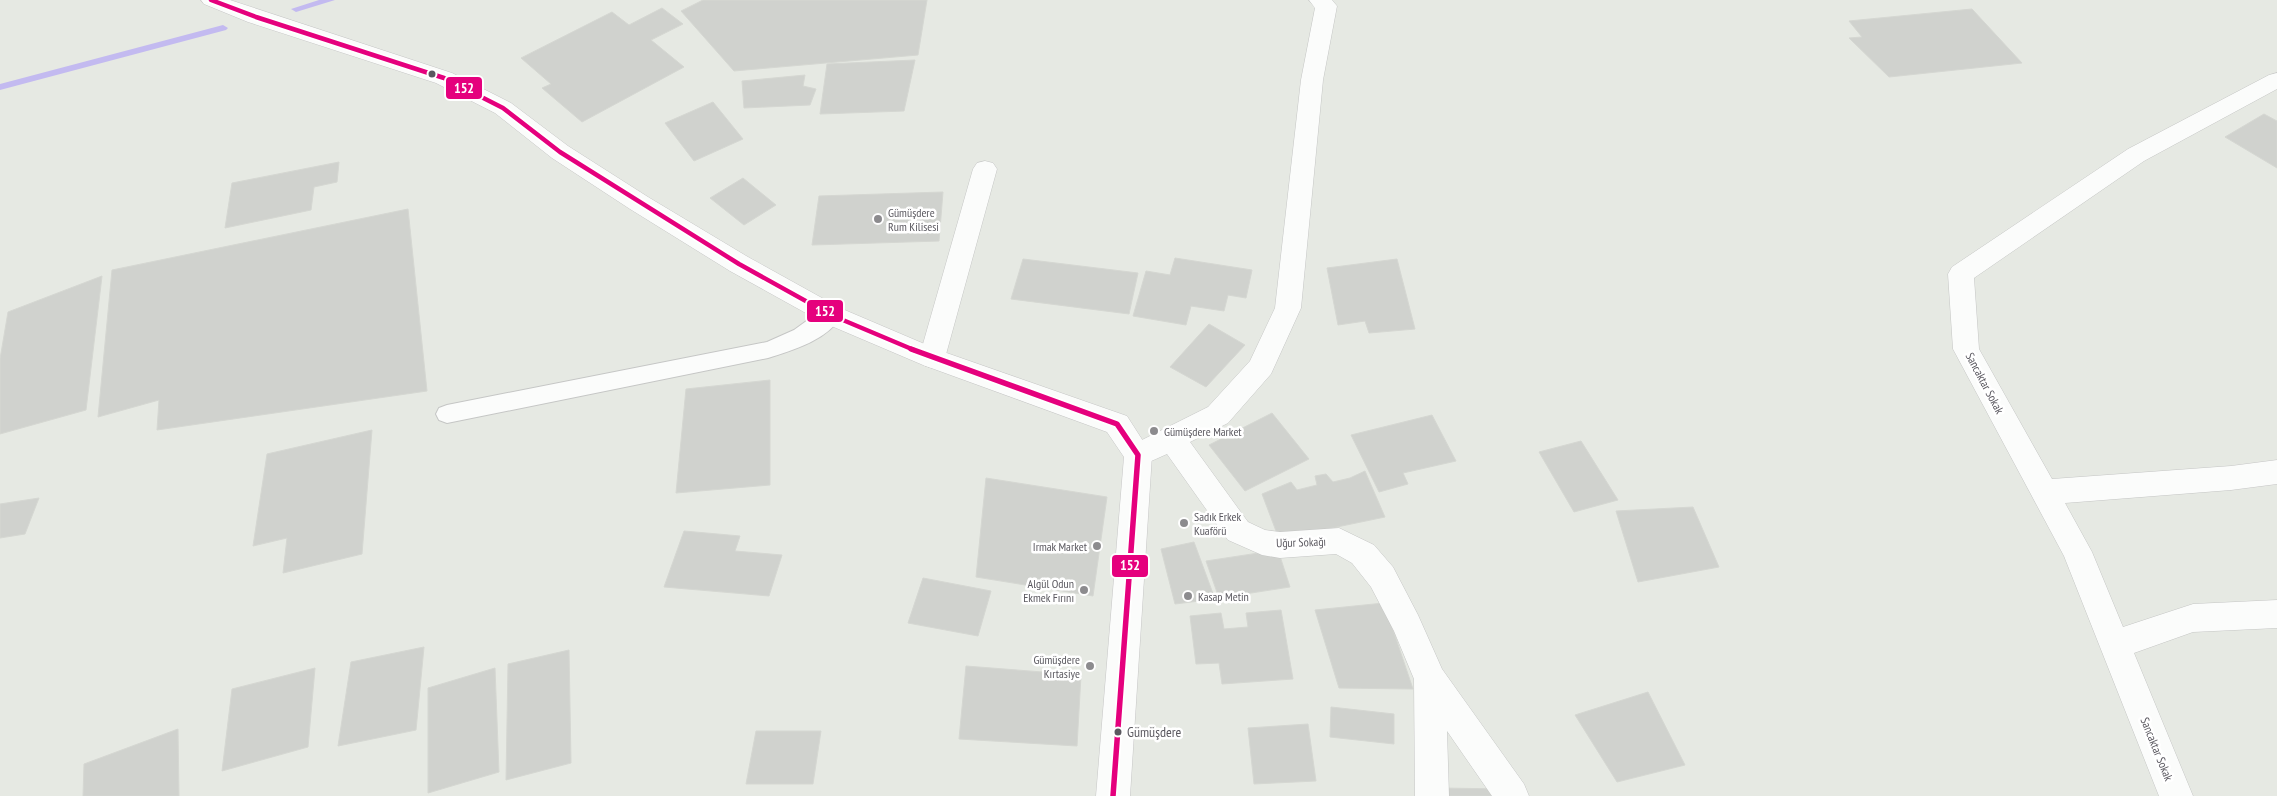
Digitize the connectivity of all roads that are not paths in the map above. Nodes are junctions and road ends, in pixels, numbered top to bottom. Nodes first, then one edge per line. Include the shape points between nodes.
1 (211, 0) edge
2 (1319, 0) edge
3 (2277, 80) edge
4 (985, 169) dead end
5 (831, 315) junction
6 (932, 358) junction
7 (447, 414) dead end
8 (1172, 439) junction
9 (1138, 455) junction
10 (2277, 472) edge
11 (2044, 492) junction
12 (2277, 614) edge
13 (2114, 644) junction
14 (1430, 679) junction
15 (1115, 794) edge
16 (1432, 796) edge
17 (1512, 796) edge
18 (2176, 796) edge

1 - 5 street via 444,78 486,99 639,203
2 - 8 street via 1326,6 1312,80 1288,308 1261,367 1218,415
3 - 11 street, Sancaktar Sokak via 2136,155 1961,274 1966,349
4 - 6 street
5 - 6 street
5 - 7 lane via 806,335 768,350
6 - 9 street via 1117,424
8 - 9 street
8 - 14 street, Uğur Sokağı via 1238,531 1262,542 1280,545 1339,541 1363,554 1382,577
9 - 15 street
10 - 11 street
11 - 13 street, Sancaktar Sokak via 2077,552
12 - 13 street via 2193,618
13 - 18 street, Sancaktar Sokak
14 - 16 street
14 - 17 street

